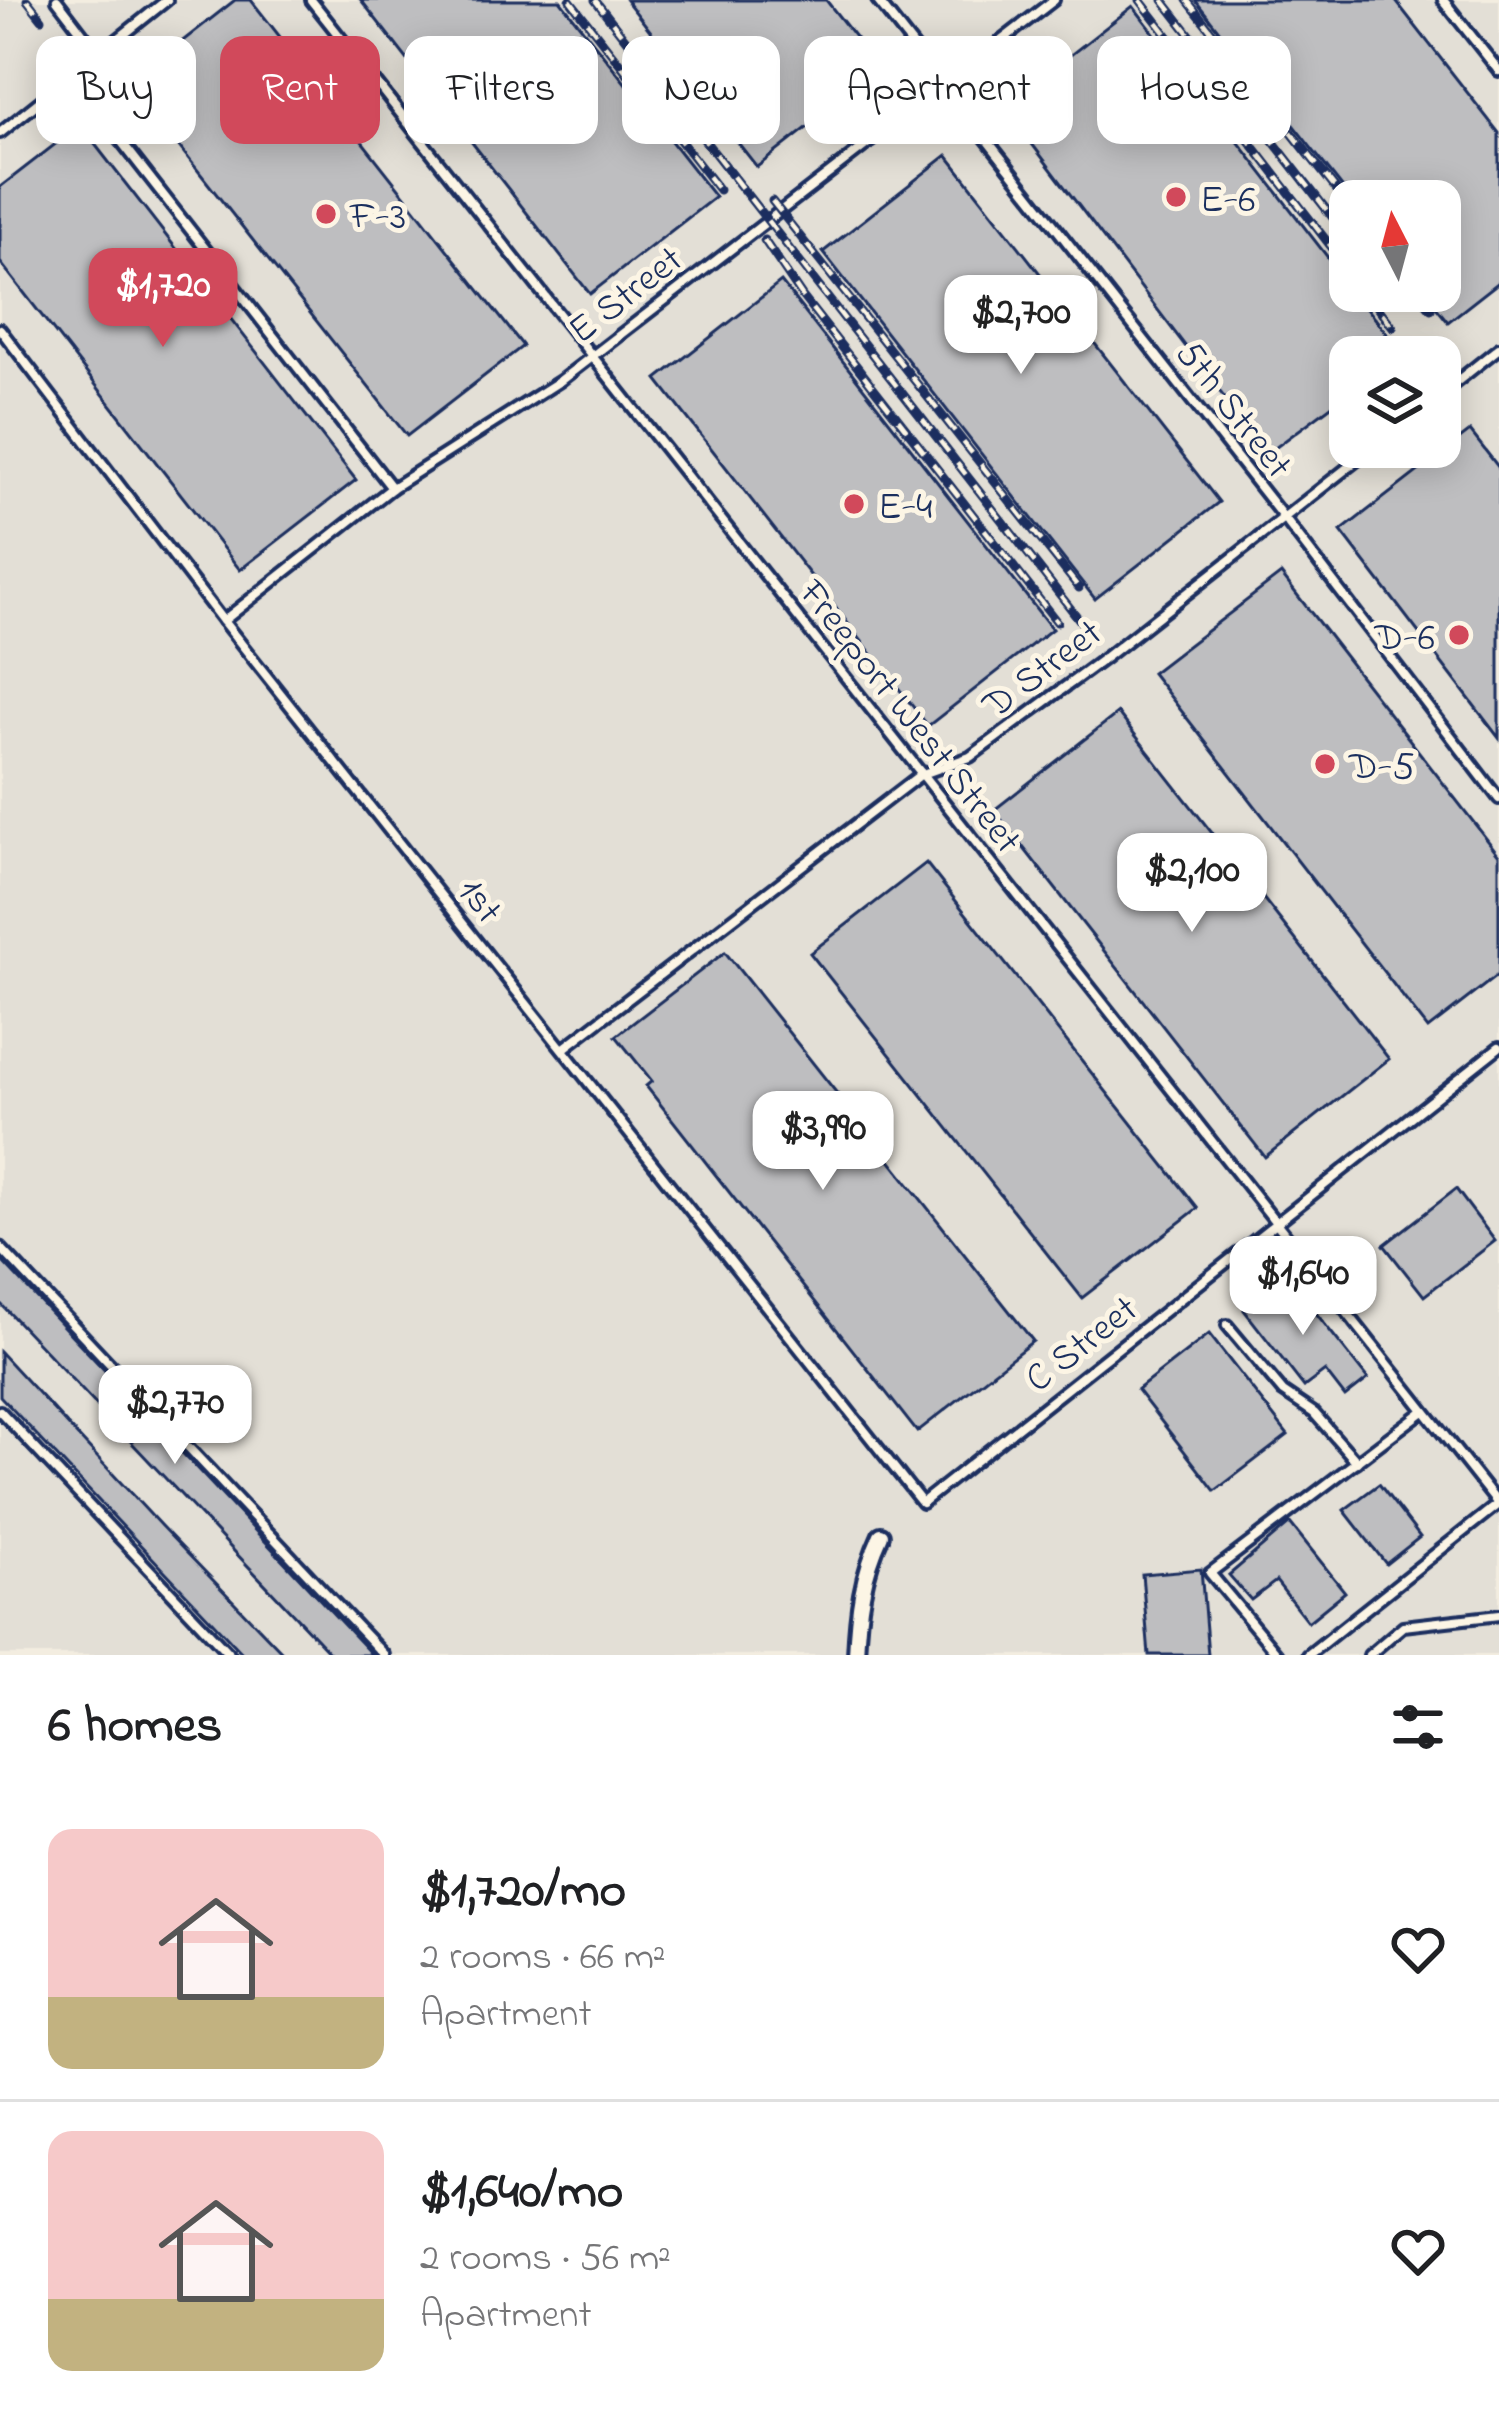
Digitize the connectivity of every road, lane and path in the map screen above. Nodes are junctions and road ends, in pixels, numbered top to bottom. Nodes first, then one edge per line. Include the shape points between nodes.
1 (57, 0) edge
2 (167, 0) edge
3 (310, 0) edge
4 (877, 0) edge
5 (1054, 0) edge
6 (1443, 0) edge
7 (84, 36) edge
8 (122, 36) edge
9 (906, 36) edge
10 (1006, 36) edge
11 (1499, 71) edge
12 (36, 105) edge
13 (0, 133) edge
14 (123, 144) edge
15 (864, 144) edge
16 (991, 144) edge
17 (0, 329) edge
18 (1499, 348) edge
19 (593, 354) junction
20 (1461, 378) edge
21 (1347, 468) edge
22 (392, 488) junction
23 (1284, 518) junction
24 (223, 621) junction
25 (920, 775) junction
26 (1499, 799) edge
27 (1499, 1046) edge
28 (563, 1049) junction
29 (1275, 1226) junction
30 (0, 1247) edge
31 (1227, 1325) dead end
32 (0, 1412) edge
33 (1422, 1412) junction
34 (1357, 1462) junction
35 (922, 1503) joint
36 (1499, 1505) edge
37 (881, 1535) dead end
38 (1499, 1615) edge
39 (230, 1655) edge
40 (384, 1655) edge
41 (856, 1655) edge
42 (1278, 1655) edge
43 (1308, 1655) edge
44 (1369, 1655) edge

1 - 7 lane
2 - 8 lane
3 - 19 lane, Freeport West Street
4 - 9 lane, 5th Street
5 - 10 lane, E Street
6 - 11 lane
12 - 13 lane
14 - 22 lane
15 - 19 lane, E Street
16 - 23 lane, 5th Street
17 - 24 lane, 1st
18 - 20 lane
19 - 22 lane, E Street
19 - 25 lane, Freeport West Street
21 - 23 lane, D Street
22 - 24 lane, E Street
23 - 25 lane, D Street via 970,757
23 - 26 lane, 5th Street
24 - 28 lane, 1st
25 - 28 lane, D Street
25 - 29 lane, Freeport West Street
27 - 29 lane, C Street
28 - 35 lane, 1st
29 - 33 lane, Freeport West Street
29 - 35 lane, C Street
30 - 40 lane
31 - 34 lane
32 - 39 lane
33 - 34 lane
33 - 36 lane, Freeport West Street
34 - 42 lane via 1210,1573
36 - 43 lane
37 - 41 street via 858,1598
38 - 44 lane via 1403,1626

